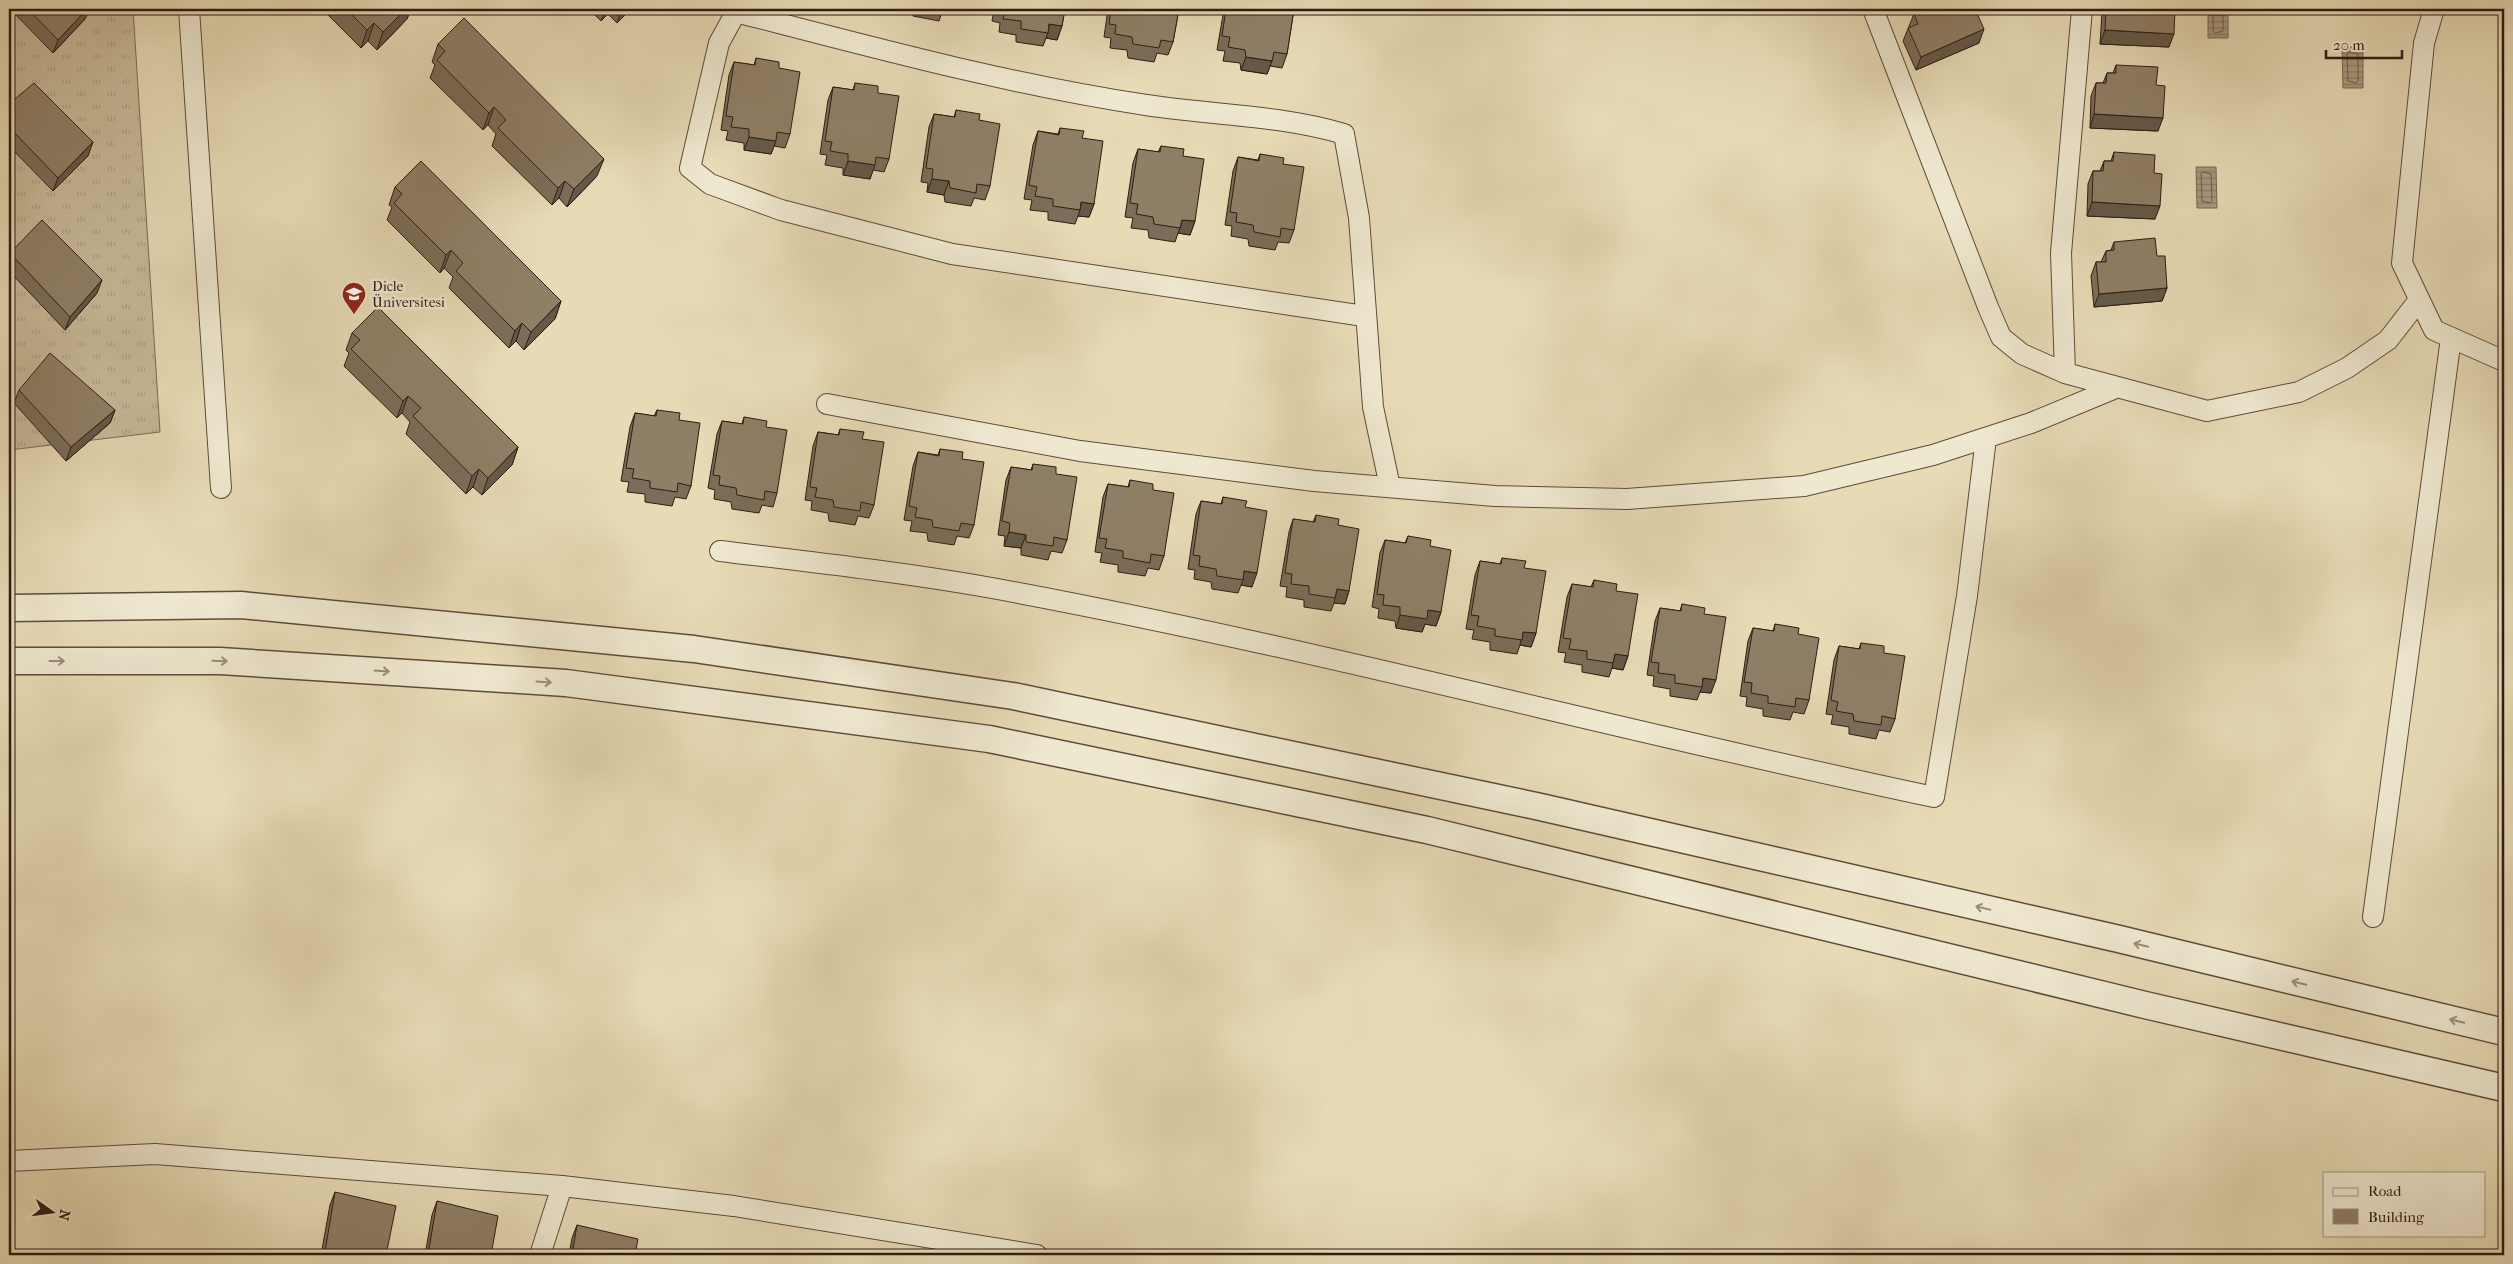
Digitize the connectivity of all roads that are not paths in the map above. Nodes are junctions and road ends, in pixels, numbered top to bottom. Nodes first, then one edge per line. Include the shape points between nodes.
1 (189, 9) edge
2 (1873, 9) edge
3 (2434, 9) edge
4 (2080, 12) edge
5 (2419, 300) junction
6 (1364, 316) junction
7 (2451, 338) junction
8 (2504, 361) edge
9 (2065, 373) junction
10 (2118, 388) junction
11 (826, 404) dead end
12 (1986, 438) junction
13 (1390, 487) junction
14 (222, 488) dead end
15 (720, 551) dead end
16 (9, 608) edge
17 (9, 661) edge
18 (2373, 917) dead end
19 (2504, 1032) edge
20 (2504, 1088) edge
21 (9, 1161) edge
22 (562, 1186) junction
23 (540, 1255) edge
24 (1037, 1255) edge

1 - 14 street
2 - 9 street via 2001,337 2022,354
3 - 5 street via 2424,43 2402,263
4 - 9 street via 2061,254
5 - 7 street via 2434,330
5 - 10 street via 2388,340 2347,368 2299,392 2207,411
6 - 6 street via 1359,218 1344,134 1312,124 1146,105 971,73 736,12 719,43 690,168 710,184 781,210 952,254
6 - 13 street via 1373,407
7 - 8 street
7 - 18 street
9 - 10 street
10 - 12 street
11 - 13 street via 1080,451 1314,481
12 - 13 street via 1933,455 1804,486 1628,499 1495,496
12 - 15 street via 1967,596 1934,797 1784,766 1172,623 990,588 842,565
19 -> 16 street via 1536,806 1013,696 694,649 241,605
17 -> 20 street via 220,661 566,683 989,739 1427,830 2145,1005
21 - 22 street via 155,1154
22 - 23 street
22 - 24 street via 734,1206

